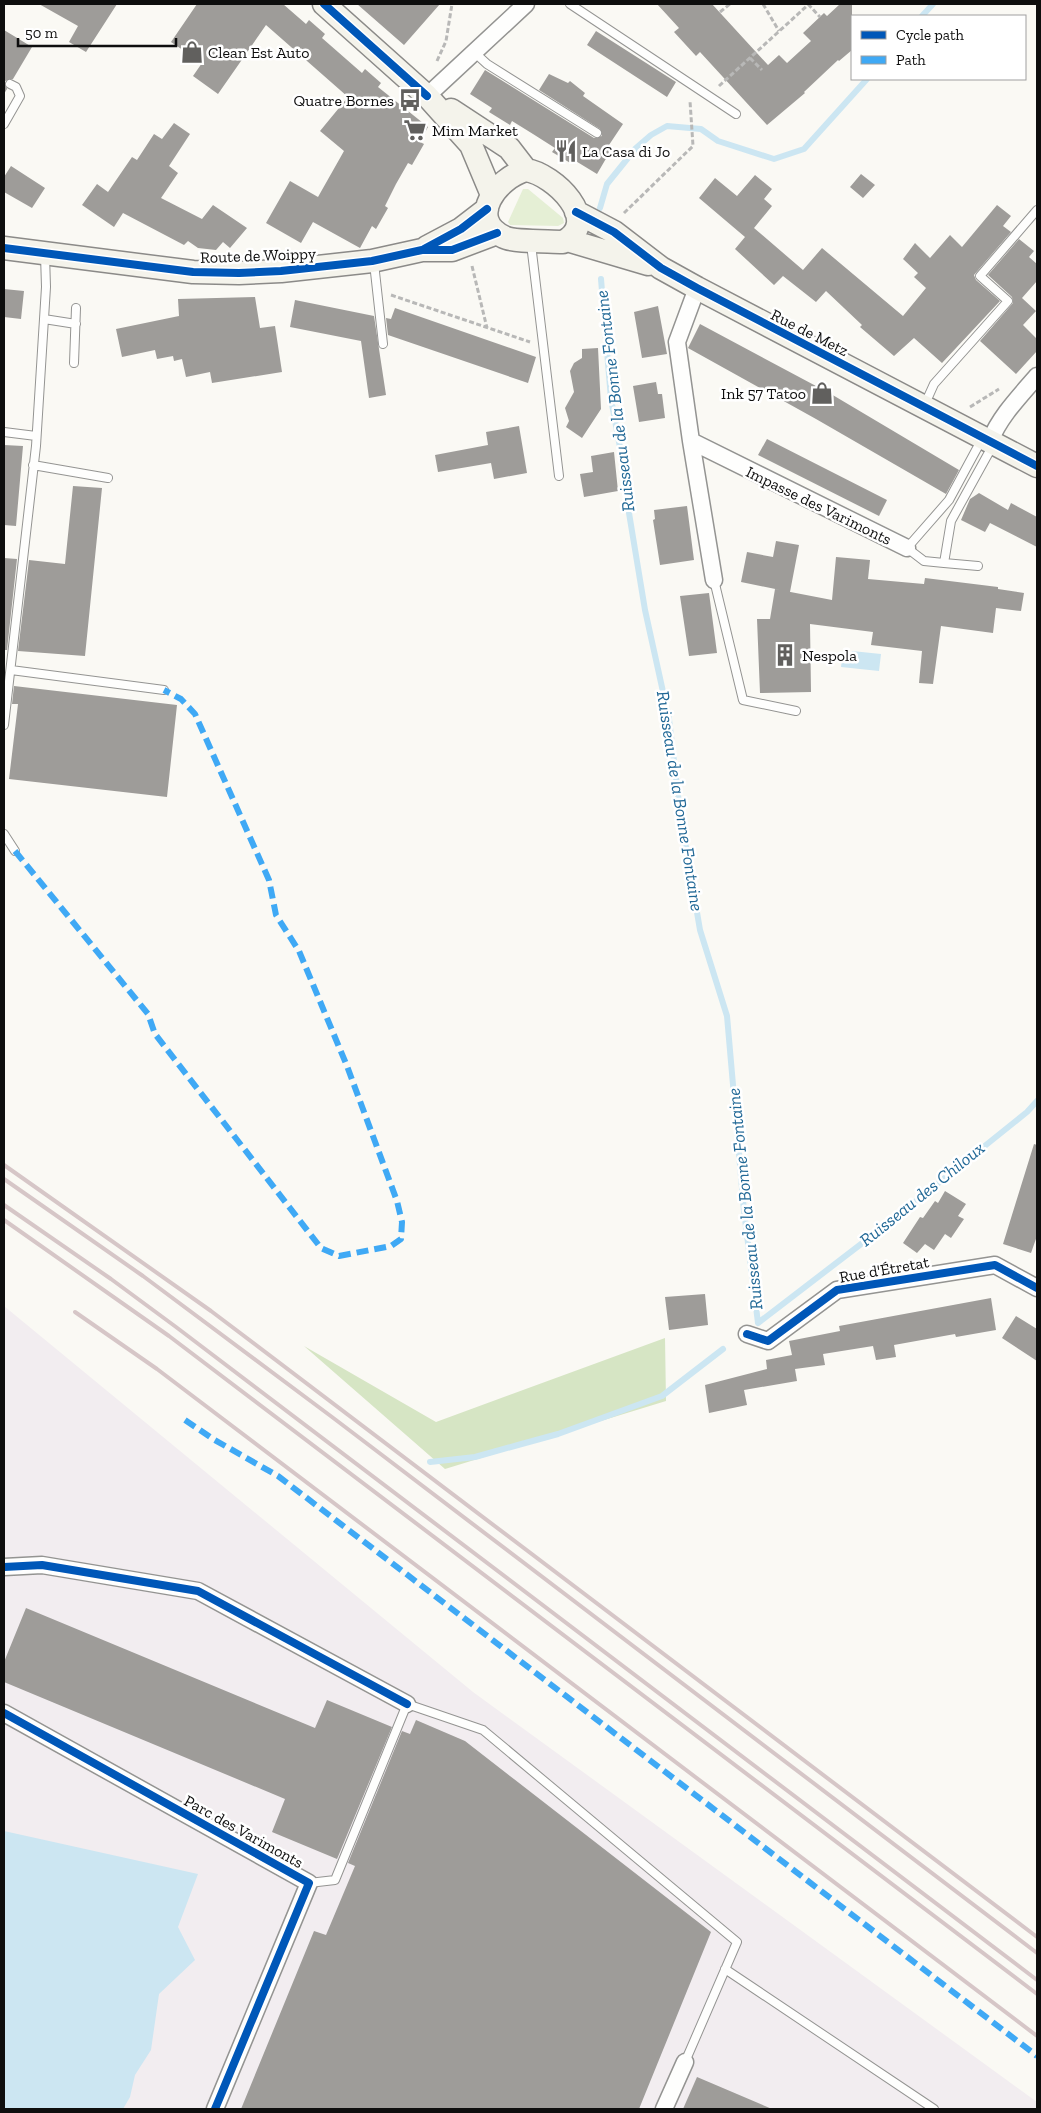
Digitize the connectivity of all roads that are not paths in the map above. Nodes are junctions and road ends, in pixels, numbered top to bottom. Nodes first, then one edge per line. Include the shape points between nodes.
1 (324, 4) edge
2 (526, 4) edge
3 (570, 4) edge
4 (474, 51) junction
5 (10, 84) dead end
6 (427, 96) junction
7 (736, 114) dead end
8 (4, 124) edge
9 (597, 133) dead end
10 (526, 170) junction
11 (490, 202) junction
12 (1037, 210) edge
13 (576, 212) junction
14 (497, 233) junction
15 (530, 240) junction
16 (567, 240) junction
17 (4, 248) edge
18 (422, 250) junction
19 (45, 253) junction
20 (374, 260) junction
21 (661, 268) junction
22 (697, 288) junction
23 (76, 308) dead end
24 (44, 319) junction
25 (76, 324) junction
26 (383, 344) dead end
27 (74, 363) dead end
28 (1037, 376) edge
29 (924, 406) junction
30 (4, 432) edge
31 (36, 436) junction
32 (691, 441) junction
33 (989, 441) junction
34 (33, 465) junction
35 (1037, 466) edge
36 (560, 476) dead end
37 (108, 478) dead end
38 (907, 548) junction
39 (944, 563) junction
40 (978, 566) dead end
41 (714, 580) joint
42 (11, 670) junction
43 (164, 690) dead end
44 (796, 711) dead end
45 (4, 725) edge
46 (4, 834) edge
47 (15, 851) dead end
48 (1037, 1288) edge
49 (747, 1334) dead end
50 (4, 1567) edge
51 (407, 1704) junction
52 (4, 1713) edge
53 (309, 1883) junction
54 (725, 1969) junction
55 (684, 2062) joint
56 (215, 2109) edge
57 (664, 2109) edge
58 (934, 2109) edge

1 - 6 street
2 - 4 street
3 - 7 lane
4 - 6 street
4 - 9 lane via 487,64
5 - 8 lane via 20,96
6 - 10 street via 508,148
6 - 11 street via 471,145
10 - 11 street via 502,181
10 - 13 street via 537,171 555,183 571,200
11 - 14 street via 488,217
11 - 18 street, Route de Woippy via 461,229
12 - 29 lane via 980,276 1008,301 934,384
13 - 16 street via 576,226
13 - 21 street, Rue de Metz via 614,232
14 - 15 street via 506,238
14 - 18 street, Route de Woippy via 452,250
15 - 16 street
15 - 36 lane
16 - 21 street, Rue de Metz
17 - 19 street, Route de Woippy
18 - 20 street, Route de Woippy
19 - 20 street, Route de Woippy via 192,272 281,271
19 - 24 lane
20 - 26 lane
21 - 22 street, Rue de Metz
22 - 29 street, Rue de Metz
22 - 32 street via 677,342
23 - 25 lane
24 - 25 lane
24 - 31 lane
25 - 27 lane
28 - 33 street
29 - 33 street, Rue de Metz
30 - 31 lane
31 - 34 lane
32 - 38 street, Impasse des Varimonts
32 - 41 street
33 - 35 street, Rue de Metz
33 - 38 lane, Impasse des Varimonts via 949,500
33 - 39 lane via 952,521
34 - 37 lane
34 - 42 lane
38 - 39 lane via 924,561
39 - 40 lane
41 - 44 lane via 743,700
42 - 43 lane
42 - 45 lane
46 - 47 lane
48 - 49 street, Rue d'Étretat via 995,1265 837,1290 768,1341
50 - 51 street via 42,1565 198,1591
51 - 53 lane via 335,1880
51 - 54 lane via 483,1730 737,1942
52 - 53 street, Parc des Varimonts
53 - 56 street, Parc des Varimonts
54 - 55 lane
54 - 58 lane
55 - 57 street

